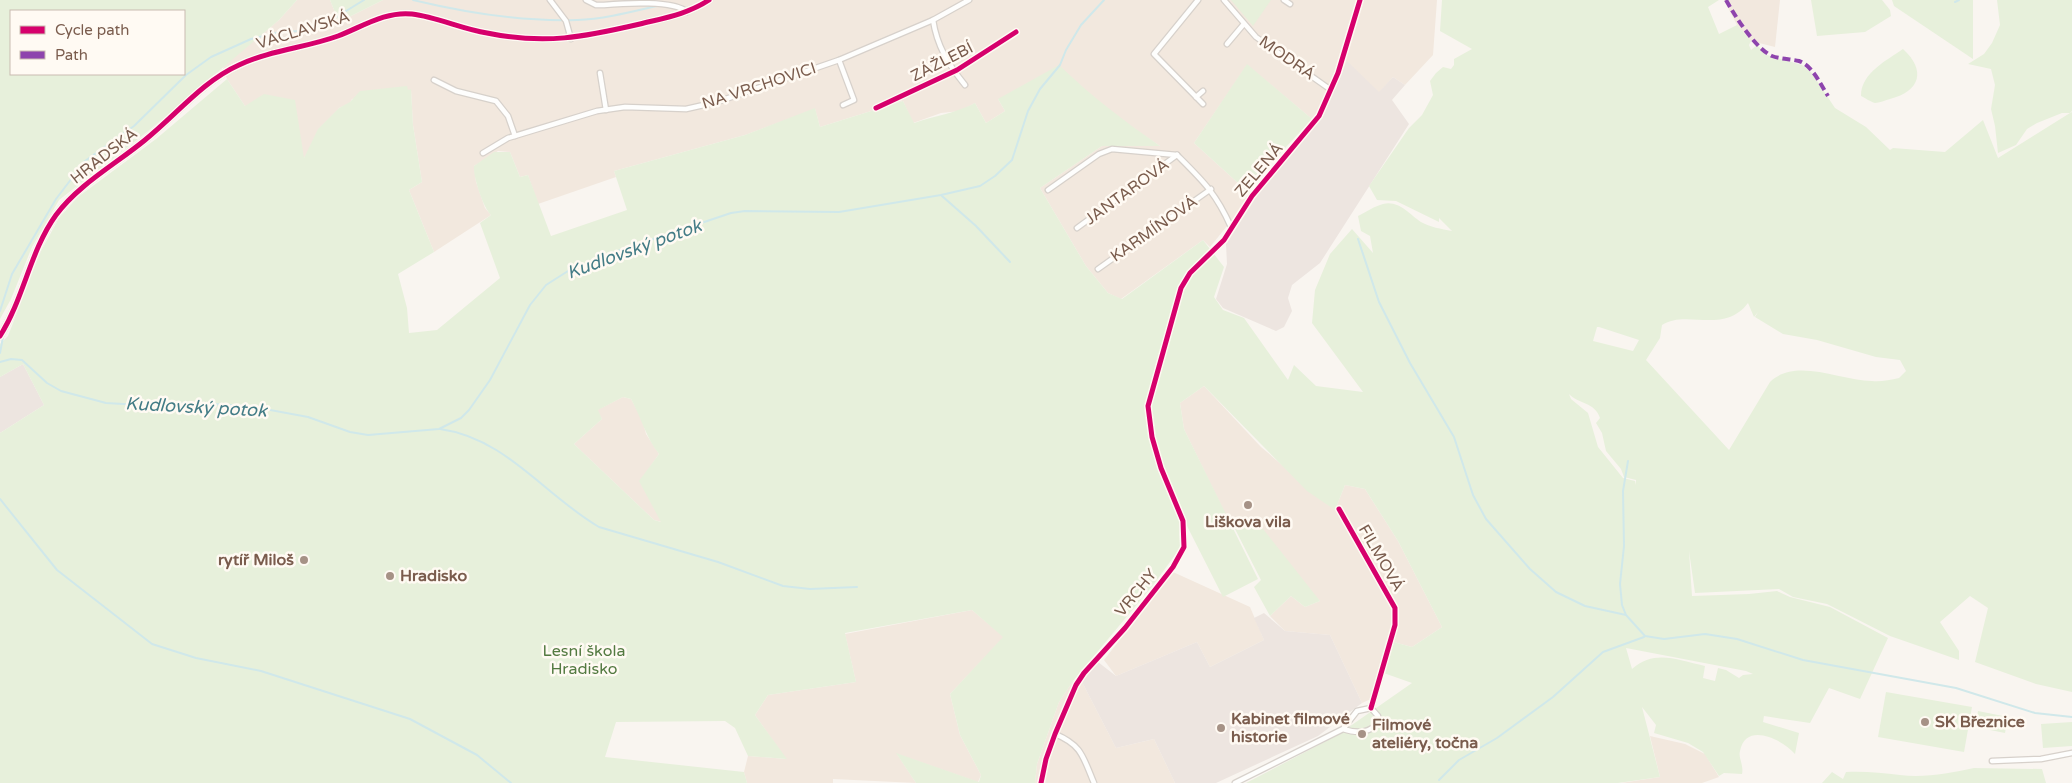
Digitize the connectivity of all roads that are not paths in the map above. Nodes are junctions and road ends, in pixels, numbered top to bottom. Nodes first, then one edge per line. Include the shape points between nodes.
1 (550, 0) edge
2 (586, 0) edge
3 (709, 0) edge
4 (968, 0) edge
5 (1198, 0) edge
6 (1224, 0) edge
7 (1284, 0) edge
8 (1360, 0) edge
9 (1290, 4) dead end
10 (687, 12) junction
11 (933, 20) junction
12 (1243, 25) junction
13 (1016, 32) dead end
14 (572, 39) junction
15 (1227, 44) dead end
16 (839, 60) junction
17 (226, 71) joint
18 (954, 72) junction
19 (600, 73) dead end
20 (434, 80) dead end
21 (965, 85) dead end
22 (1331, 90) junction
23 (1202, 91) dead end
24 (1196, 98) junction
25 (1203, 104) dead end
26 (843, 105) dead end
27 (876, 108) dead end
28 (606, 110) junction
29 (515, 136) junction
30 (483, 154) dead end
31 (1177, 155) junction
32 (1211, 189) junction
33 (1048, 190) dead end
34 (1231, 227) junction
35 (1077, 228) dead end
36 (1098, 270) dead end
37 (0, 336) edge
38 (1148, 406) joint
39 (1339, 509) dead end
40 (1371, 708) junction
41 (1344, 729) junction
42 (1055, 734) junction
43 (2072, 753) edge
44 (1992, 761) dead end
45 (1041, 783) edge
46 (1094, 783) edge
47 (1234, 783) edge

1 - 14 street via 566,20
2 - 10 street via 596,5 670,1 681,5
3 - 10 street, VÁCLAVSKÁ
4 - 11 street, NA VRCHOVICI
5 - 24 street via 1154,54
6 - 12 street, MODRÁ
7 - 9 street
8 - 22 street, ZELENÁ
10 - 14 street, VÁCLAVSKÁ
11 - 16 street, NA VRCHOVICI
11 - 18 street via 937,42
12 - 15 street, MODRÁ
12 - 22 street, MODRÁ via 1274,52
13 - 18 street, ZÁŽLEBÍ
14 - 17 street, VÁCLAVSKÁ via 503,36 403,13 372,20 330,38 266,54
16 - 26 street via 854,100
16 - 28 street, NA VRCHOVICI via 717,102 686,109
17 - 37 street, HRADSKÁ via 66,202 38,245
18 - 21 street
18 - 27 street, ZÁŽLEBÍ
19 - 28 street
20 - 29 street via 456,91 496,101 508,116
22 - 34 street, ZELENÁ via 1308,132 1252,196
23 - 24 street
24 - 25 street
28 - 29 street, NA VRCHOVICI
29 - 30 street, NA VRCHOVICI
31 - 32 street
31 - 33 street via 1112,150 1099,154
31 - 35 street, JANTAROVÁ
32 - 34 street
32 - 36 street, KARMÍNOVÁ
34 - 38 street, ZELENÁ via 1216,248 1190,273 1181,288
38 - 42 street, VRCHY via 1161,468 1184,521 1184,547 1173,567 1125,628 1084,672 1064,707
39 - 40 street, FILMOVÁ via 1395,608 1395,625
40 - 41 street, FILMOVÁ via 1357,711
40 - 41 street, FILMOVÁ via 1378,716 1372,728 1358,732
41 - 47 street, FILMOVÁ
42 - 45 street, VRCHY
42 - 46 street via 1073,742
43 - 44 street via 2041,759

